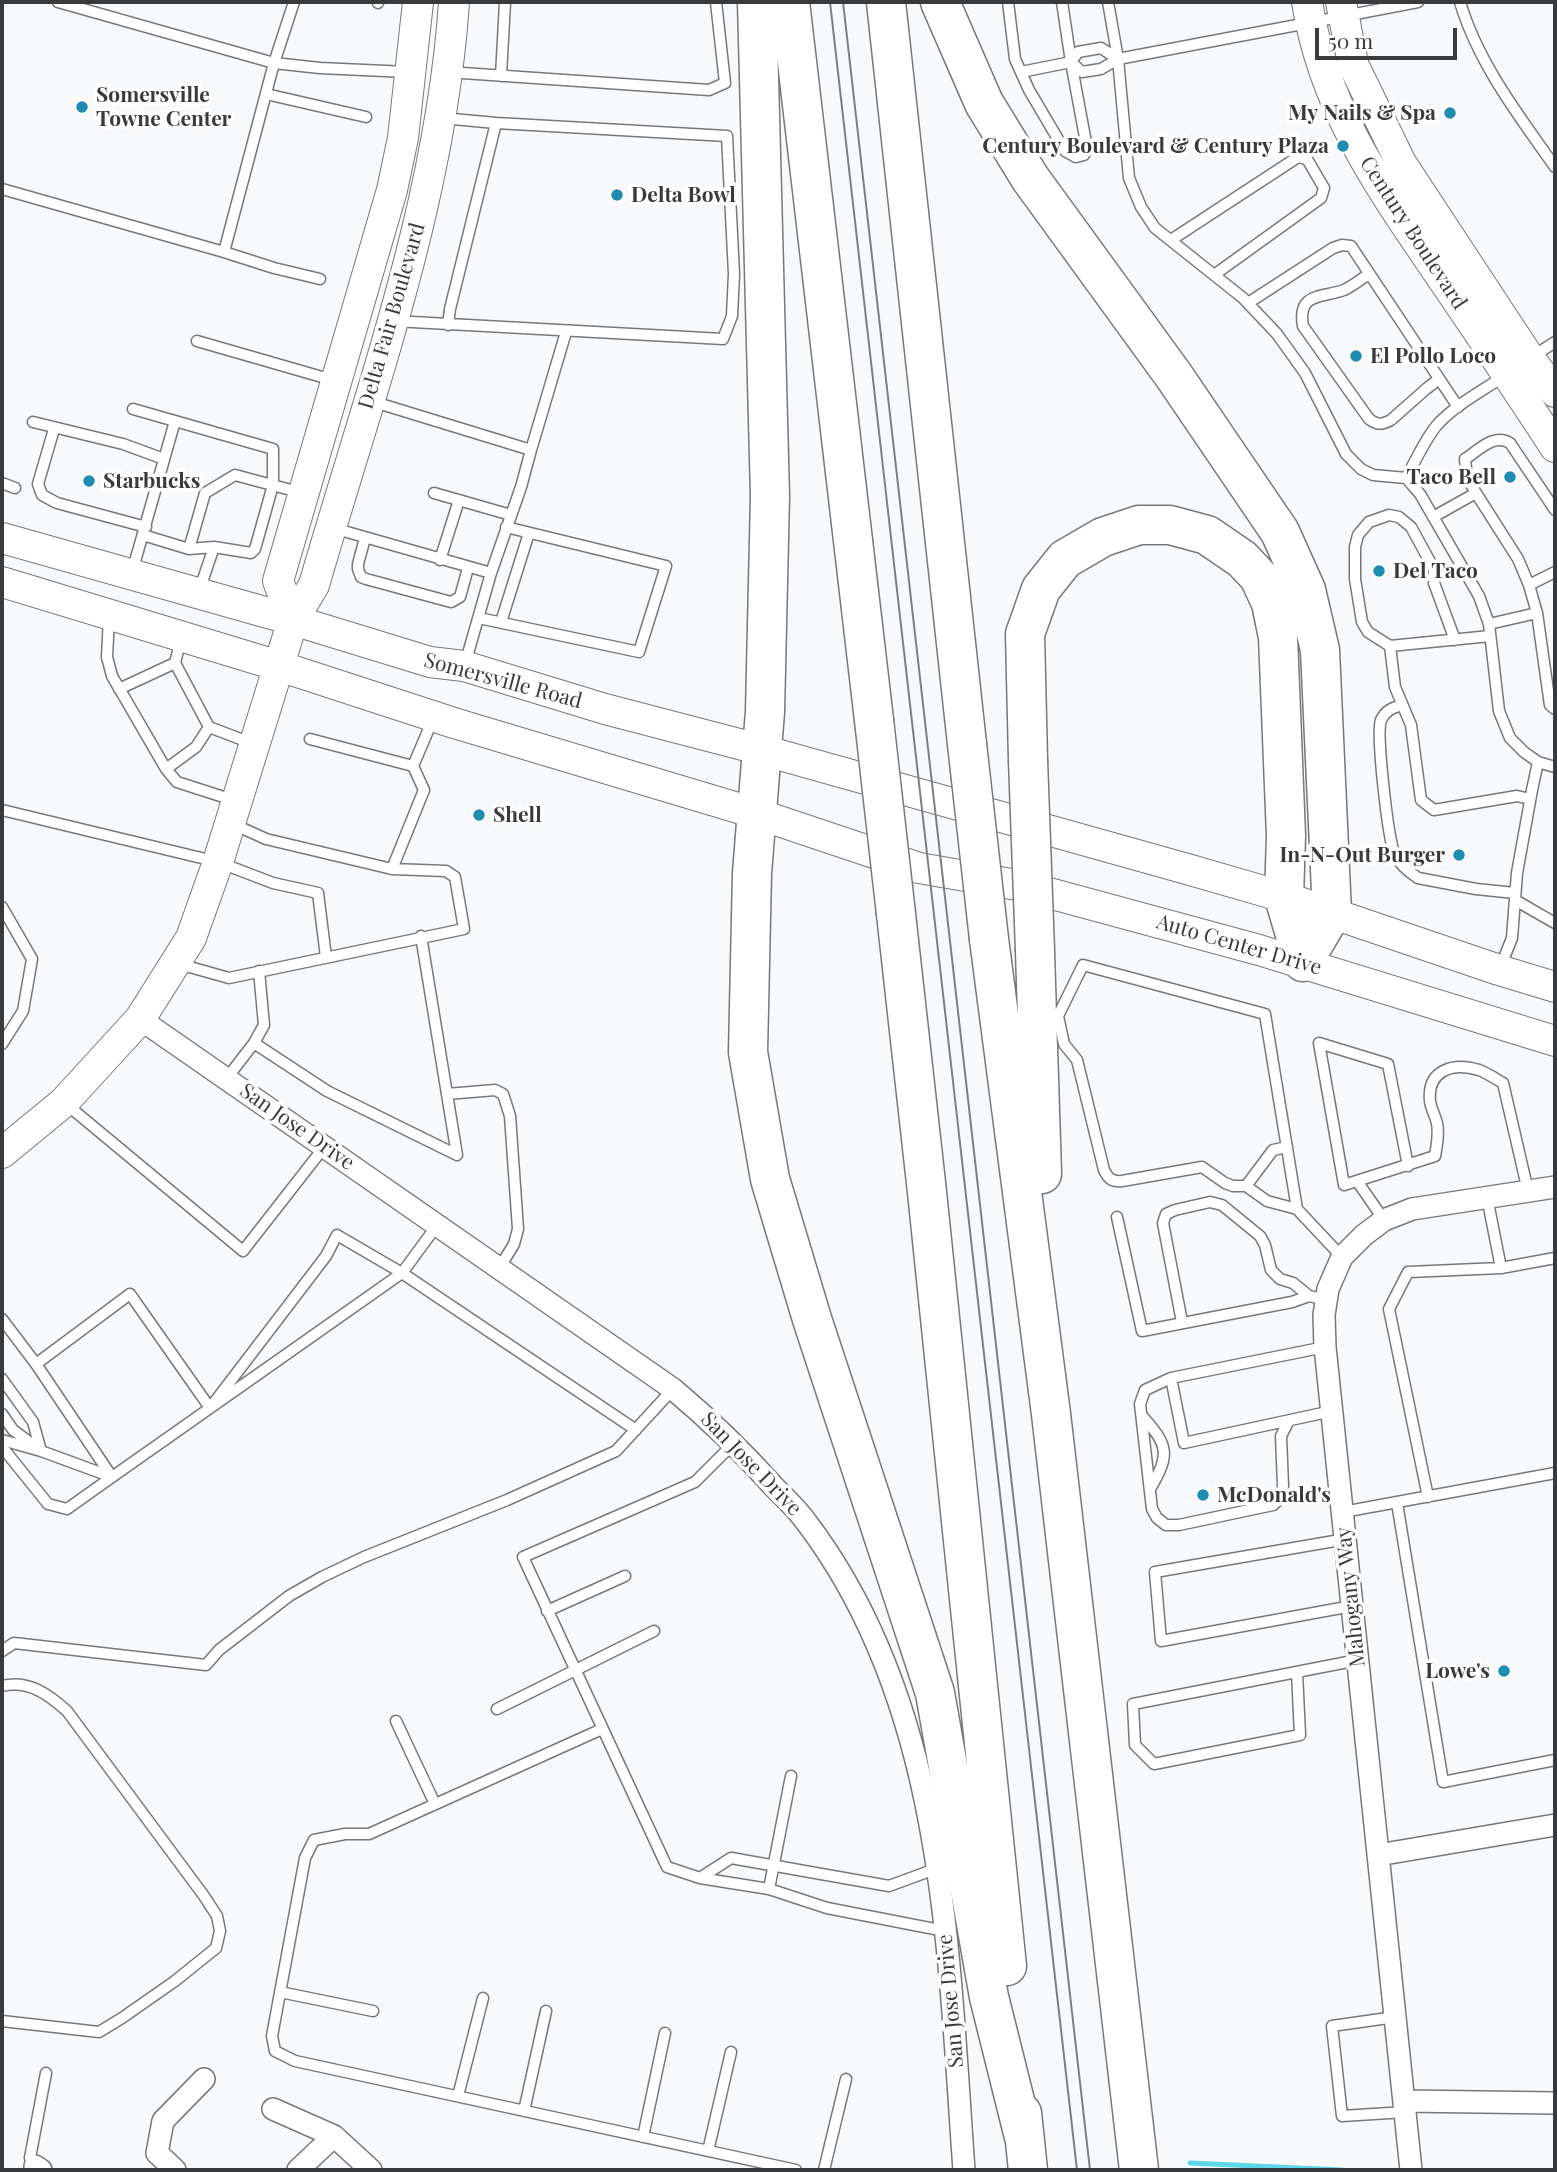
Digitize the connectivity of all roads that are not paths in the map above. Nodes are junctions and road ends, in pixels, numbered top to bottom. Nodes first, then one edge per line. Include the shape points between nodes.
1 (58, 2) edge
2 (294, 2) edge
3 (418, 2) edge
4 (454, 2) edge
5 (505, 2) edge
6 (716, 2) edge
7 (757, 2) edge
8 (790, 2) edge
9 (887, 2) edge
10 (940, 2) edge
11 (1007, 2) edge
12 (1062, 2) edge
13 (1108, 2) edge
14 (1418, 2) edge
15 (1460, 2) edge
16 (1342, 9) edge
17 (1309, 13) edge
18 (1118, 59) junction
19 (274, 62) junction
20 (1071, 62) junction
21 (412, 72) junction
22 (448, 72) junction
23 (1021, 72) junction
24 (501, 76) junction
25 (266, 94) junction
26 (366, 117) dead end
27 (442, 118) junction
28 (496, 123) junction
29 (1555, 167) edge
30 (2, 190) edge
31 (1171, 240) junction
32 (224, 252) junction
33 (1369, 274) junction
34 (1214, 275) junction
35 (320, 279) dead end
36 (365, 287) junction
37 (1248, 303) junction
38 (395, 309) junction
39 (448, 325) junction
40 (566, 332) junction
41 (197, 341) dead end
42 (1555, 342) edge
43 (1519, 366) junction
44 (1439, 379) junction
45 (337, 381) junction
46 (1555, 392) edge
47 (368, 401) junction
48 (1458, 407) junction
49 (133, 409) dead end
50 (175, 421) junction
51 (33, 422) dead end
52 (54, 429) junction
53 (1555, 447) edge
54 (531, 450) junction
55 (164, 458) junction
56 (1406, 478) junction
57 (2, 483) edge
58 (274, 485) junction
59 (15, 488) dead end
60 (305, 493) junction
61 (434, 493) dead end
62 (1476, 493) junction
63 (459, 500) junction
64 (1555, 510) edge
65 (511, 515) junction
66 (1433, 517) junction
67 (506, 527) junction
68 (330, 528) junction
69 (145, 531) junction
70 (529, 533) junction
71 (2, 538) edge
72 (365, 538) junction
73 (214, 547) junction
74 (189, 548) junction
75 (440, 560) junction
76 (468, 568) junction
77 (1555, 572) edge
78 (491, 573) junction
79 (132, 575) junction
80 (2, 582) edge
81 (1529, 584) junction
82 (198, 593) junction
83 (1537, 613) junction
84 (109, 614) junction
85 (479, 618) junction
86 (293, 620) junction
87 (501, 622) junction
88 (1489, 624) junction
89 (1490, 636) junction
90 (1455, 640) junction
91 (1390, 646) junction
92 (178, 650) junction
93 (279, 666) junction
94 (464, 666) junction
95 (119, 689) junction
96 (1402, 705) junction
97 (1555, 709) edge
98 (434, 717) junction
99 (209, 727) junction
100 (310, 739) dead end
101 (254, 744) junction
102 (762, 750) junction
103 (1538, 762) junction
104 (413, 766) junction
105 (1555, 767) edge
106 (166, 769) junction
107 (1530, 799) junction
108 (2, 810) edge
109 (233, 811) junction
110 (758, 814) junction
111 (218, 862) junction
112 (392, 869) junction
113 (1284, 897) junction
114 (1515, 897) junction
115 (2, 907) edge
116 (1332, 913) junction
117 (1555, 923) edge
118 (421, 936) junction
119 (326, 957) junction
120 (1303, 962) junction
121 (176, 963) junction
122 (260, 971) junction
123 (1499, 971) junction
124 (1555, 987) edge
125 (140, 1018) junction
126 (1555, 1041) edge
127 (2, 1044) edge
128 (254, 1044) junction
129 (227, 1079) junction
130 (447, 1094) junction
131 (64, 1102) junction
132 (325, 1146) junction
133 (1287, 1147) junction
134 (2, 1153) edge
135 (1408, 1166) junction
136 (1357, 1181) junction
137 (1247, 1186) junction
138 (1555, 1186) edge
139 (1528, 1191) junction
140 (1487, 1197) junction
141 (1297, 1209) junction
142 (1117, 1217) dead end
143 (1384, 1220) junction
144 (438, 1224) junction
145 (1342, 1257) junction
146 (1555, 1258) edge
147 (500, 1267) junction
148 (1501, 1268) junction
149 (402, 1273) junction
150 (1317, 1298) junction
151 (2, 1319) edge
152 (1182, 1322) junction
153 (1325, 1346) junction
154 (36, 1364) junction
155 (1171, 1378) junction
156 (2, 1379) edge
157 (673, 1389) junction
158 (210, 1408) junction
159 (1332, 1411) junction
160 (2, 1414) edge
161 (1051, 1414) junction
162 (1143, 1417) junction
163 (1289, 1422) junction
164 (636, 1430) junction
165 (2, 1440) edge
166 (734, 1443) junction
167 (2, 1447) edge
168 (41, 1451) junction
169 (1555, 1473) edge
170 (112, 1477) junction
171 (1150, 1489) junction
172 (1428, 1497) junction
173 (1397, 1503) junction
174 (1343, 1512) junction
175 (1346, 1539) junction
176 (625, 1576) dead end
177 (1352, 1606) junction
178 (547, 1611) junction
179 (654, 1631) dead end
180 (2, 1651) edge
181 (1358, 1660) junction
182 (575, 1670) junction
183 (1297, 1672) junction
184 (2, 1686) edge
185 (497, 1709) dead end
186 (397, 1721) dead end
187 (602, 1729) junction
188 (1555, 1760) edge
189 (791, 1776) dead end
190 (435, 1804) junction
191 (1555, 1825) edge
192 (1378, 1855) junction
193 (774, 1865) junction
194 (938, 1868) junction
195 (700, 1878) junction
196 (769, 1889) junction
197 (945, 1931) junction
198 (280, 1992) junction
199 (484, 1998) dead end
200 (373, 2011) dead end
201 (547, 2011) dead end
202 (1395, 2017) junction
203 (2, 2021) edge
204 (665, 2033) dead end
205 (731, 2052) dead end
206 (46, 2073) dead end
207 (204, 2079) dead end
208 (846, 2079) dead end
209 (458, 2096) junction
210 (1555, 2103) edge
211 (1404, 2106) junction
212 (273, 2109) dead end
213 (524, 2111) junction
214 (334, 2136) junction
215 (643, 2137) junction
216 (708, 2151) junction
217 (1026, 2154) edge
218 (38, 2168) edge
219 (175, 2170) edge
220 (298, 2170) edge
221 (370, 2170) edge
222 (796, 2170) edge
223 (824, 2170) edge
224 (964, 2170) edge
225 (1139, 2170) edge
226 (1411, 2170) edge

1 - 19 lane
2 - 19 lane
3 - 21 main road, Delta Fair Boulevard
4 - 22 main road, Delta Fair Boulevard
5 - 24 lane
6 - 24 lane via 725,83 709,90
7 - 102 highway via 770,496
8 - 217 highway, bridge via 930,1220
9 - 161 highway, bridge via 989,939
10 - 116 highway via 984,103 1030,178 1280,532 1306,590 1320,650
11 - 23 lane
12 - 20 lane
13 - 18 lane
14 - 16 lane
15 - 29 lane via 1503,94
16 - 17 lane
16 - 43 main road, Century Boulevard via 1353,64 1401,163
17 - 18 lane
17 - 43 main road, Century Boulevard via 1333,98 1375,180
18 - 20 lane via 1101,69 1082,72
18 - 20 lane via 1101,48 1078,52
18 - 31 lane via 1129,178 1155,228
19 - 21 lane
19 - 25 lane
20 - 23 lane
20 - 23 lane via 1087,148 1084,155 1076,157 1065,151
21 - 36 main road, Delta Fair Boulevard via 392,190
22 - 24 lane
22 - 27 main road, Delta Fair Boulevard
25 - 26 lane
25 - 32 lane
27 - 28 lane
27 - 38 main road, Delta Fair Boulevard
28 - 39 lane
28 - 40 lane via 727,136 733,274 732,316 723,339
30 - 32 lane
31 - 34 lane
31 - 34 lane via 1298,157 1307,159 1324,188 1321,198
32 - 35 lane
33 - 37 lane via 1351,246 1342,245
33 - 44 lane
33 - 44 lane via 1344,290 1308,301 1301,315 1303,326 1376,424 1391,420
34 - 37 lane
36 - 38 main road
36 - 45 main road, Delta Fair Boulevard
37 - 56 lane via 1305,373 1346,454 1373,475
38 - 39 lane
38 - 47 main road, Delta Fair Boulevard
39 - 40 lane
40 - 54 lane
41 - 45 lane
42 - 43 lane
43 - 46 main road, Century Boulevard
43 - 48 lane
43 - 53 main road, Century Boulevard
44 - 48 lane
45 - 60 main road, Delta Fair Boulevard
47 - 54 lane
47 - 68 main road, Delta Fair Boulevard
48 - 56 lane via 1429,436
49 - 50 lane
50 - 55 lane
50 - 58 lane via 273,449
51 - 52 lane
52 - 55 lane
52 - 69 lane via 38,484 42,495
54 - 65 lane
55 - 69 lane
56 - 66 lane
57 - 59 lane
58 - 60 lane
58 - 73 lane via 254,551
58 - 74 lane via 235,475 205,493
60 - 86 main road, Delta Fair Boulevard via 278,581
61 - 63 lane
62 - 64 lane via 1467,478 1465,459 1493,439 1503,438
62 - 66 lane
62 - 81 lane
63 - 65 lane
63 - 75 lane
65 - 67 lane
66 - 88 lane via 1479,596
67 - 70 lane
67 - 78 lane
68 - 72 lane
68 - 86 main road, Delta Fair Boulevard via 314,585
69 - 74 lane
69 - 79 lane
70 - 87 lane
70 - 87 lane via 666,566 639,652
71 - 79 main road, Somersville Road
72 - 75 lane
72 - 76 lane via 358,564 361,577 412,592 455,601
73 - 74 lane
73 - 82 lane
75 - 76 lane
76 - 78 lane
77 - 81 lane
78 - 85 lane
79 - 82 main road, Somersville Road
80 - 84 main road
81 - 83 lane
82 - 86 main road, Somersville Road
83 - 88 lane
83 - 97 lane via 1550,705
84 - 92 main road
84 - 95 lane via 107,657
85 - 87 lane
85 - 94 lane
86 - 93 main road, Delta Fair Boulevard
86 - 94 main road, Somersville Road via 430,662
88 - 89 lane
89 - 90 lane
89 - 103 lane via 1499,711 1510,738
90 - 91 lane
90 - 91 lane via 1434,583 1434,569 1411,527 1389,515 1369,522 1358,535 1355,579 1367,632
91 - 96 lane
92 - 93 main road
92 - 95 lane
92 - 99 lane
93 - 98 main road
93 - 101 main road, Delta Fair Boulevard
94 - 102 main road, Somersville Road
95 - 106 lane
96 - 107 lane via 1411,725 1421,800 1434,810 1517,796
96 - 114 lane via 1382,718 1379,736 1390,836 1397,859 1418,878
98 - 104 lane
98 - 110 main road
99 - 101 lane
99 - 106 lane via 196,747
100 - 104 lane
101 - 109 main road, Delta Fair Boulevard
102 - 110 highway
102 - 113 main road, Somersville Road
103 - 105 lane
103 - 107 lane
104 - 112 lane via 424,790
106 - 109 lane via 177,782
107 - 114 lane
108 - 111 lane
109 - 111 main road, Delta Fair Boulevard
109 - 112 lane via 266,839
110 - 120 main road, Auto Center Drive via 919,868 1023,886
110 - 217 highway via 752,873 748,1052 770,1179 935,1693 989,1997
111 - 119 lane via 273,883 317,893
111 - 121 main road, Delta Fair Boulevard via 191,938
112 - 118 lane via 446,871 455,877 464,929
113 - 116 main road
113 - 120 highway
113 - 161 highway, bridge via 1278,637 1271,603 1259,577 1242,558 1207,535 1170,525 1139,525 1103,537 1065,559 1041,589 1025,634
114 - 117 lane
114 - 123 lane via 1512,939
115 - 127 lane via 32,959 23,1011
116 - 120 highway
116 - 123 main road
118 - 119 lane
118 - 130 lane
119 - 122 lane
120 - 126 main road, Auto Center Drive
121 - 122 lane via 229,978
121 - 125 main road, Delta Fair Boulevard
122 - 128 lane via 264,1025
123 - 124 main road
125 - 129 street, San Jose Drive
125 - 131 main road, Delta Fair Boulevard
128 - 129 lane
128 - 130 lane via 327,1091 457,1155
129 - 132 street, San Jose Drive
130 - 147 lane via 495,1090 503,1094 510,1116 518,1229
131 - 132 lane via 243,1251
131 - 134 main road, Delta Fair Boulevard
132 - 144 street, San Jose Drive
133 - 137 lane via 1273,1150
133 - 137 lane via 1265,1014 1083,965 1058,1016 1064,1044 1077,1059 1108,1178 1122,1181 1202,1167 1224,1183
133 - 141 lane
135 - 136 lane
135 - 136 lane via 1388,1064 1319,1043 1344,1185
135 - 139 lane via 1435,1156 1437,1123 1430,1101 1433,1081 1442,1071 1458,1066 1480,1070 1503,1083
136 - 143 lane
137 - 141 lane via 1267,1202
138 - 139 street, Mahogany Way
139 - 140 street, Mahogany Way
140 - 143 street, Mahogany Way via 1412,1209
140 - 148 lane
141 - 145 lane
142 - 152 lane via 1142,1331
143 - 145 street, Mahogany Way
144 - 147 street, San Jose Drive
144 - 149 lane
145 - 150 street, Mahogany Way via 1328,1289
146 - 148 lane
147 - 157 street, San Jose Drive
148 - 172 lane via 1408,1272 1389,1309
149 - 158 lane
149 - 158 lane via 337,1235 326,1256
149 - 164 lane
150 - 152 lane
150 - 152 lane via 1280,1279 1271,1270 1260,1236 1222,1205 1210,1202 1166,1214 1163,1223
150 - 153 street, Mahogany Way via 1324,1315
151 - 154 lane
153 - 155 lane
153 - 159 street, Mahogany Way
154 - 158 lane via 130,1294
154 - 170 lane
155 - 162 lane via 1146,1390 1140,1404
155 - 163 lane via 1184,1443
156 - 168 lane via 33,1422
157 - 164 lane
157 - 166 street, San Jose Drive
158 - 170 lane
159 - 163 lane
159 - 174 street, Mahogany Way
160 - 168 lane via 13,1430
161 - 225 highway
162 - 171 lane
162 - 171 lane via 1158,1434 1164,1450 1163,1466
163 - 171 lane via 1281,1436 1281,1498 1273,1505 1166,1525 1152,1509
164 - 180 lane via 616,1451 364,1557 289,1596 206,1665 14,1643
165 - 168 lane
166 - 178 lane via 695,1482 523,1557
166 - 194 street, San Jose Drive via 807,1522 847,1584 880,1650 911,1742
167 - 170 lane via 48,1504 67,1509
168 - 170 lane
169 - 172 lane
172 - 173 lane
173 - 174 lane
173 - 188 lane via 1443,1782
174 - 175 street, Mahogany Way
175 - 177 street, Mahogany Way
175 - 177 lane via 1155,1572 1161,1641
176 - 178 lane
177 - 181 street, Mahogany Way
178 - 182 lane
179 - 182 lane
181 - 183 lane
181 - 192 street, Mahogany Way
182 - 185 lane
182 - 187 lane
183 - 183 lane via 1133,1704 1135,1745 1154,1764 1300,1735
184 - 203 lane via 12,1684 50,1695 67,1711 204,1896 217,1916 220,1931 216,1948 175,1982 99,2032
186 - 190 lane
187 - 190 lane
187 - 195 lane via 667,1867
189 - 193 lane
190 - 198 lane via 369,1833 314,1840 305,1858
191 - 192 street
192 - 202 street, Mahogany Way
193 - 194 lane via 889,1886
193 - 195 lane via 731,1858
193 - 196 lane
194 - 197 street, San Jose Drive
195 - 196 lane
196 - 197 lane via 827,1908
197 - 224 street, San Jose Drive
198 - 200 lane
198 - 209 lane via 272,2036 275,2051 295,2061
199 - 209 lane
201 - 213 lane
202 - 211 street, Mahogany Way
202 - 211 lane via 1332,2026 1342,2116
204 - 215 lane
205 - 216 lane
206 - 218 lane via 30,2158
207 - 219 street via 163,2121 157,2153
208 - 223 lane
209 - 213 lane
210 - 211 street
211 - 226 street, Mahogany Way
212 - 214 street
213 - 215 lane
214 - 220 street
214 - 221 street
215 - 216 lane
216 - 222 lane

